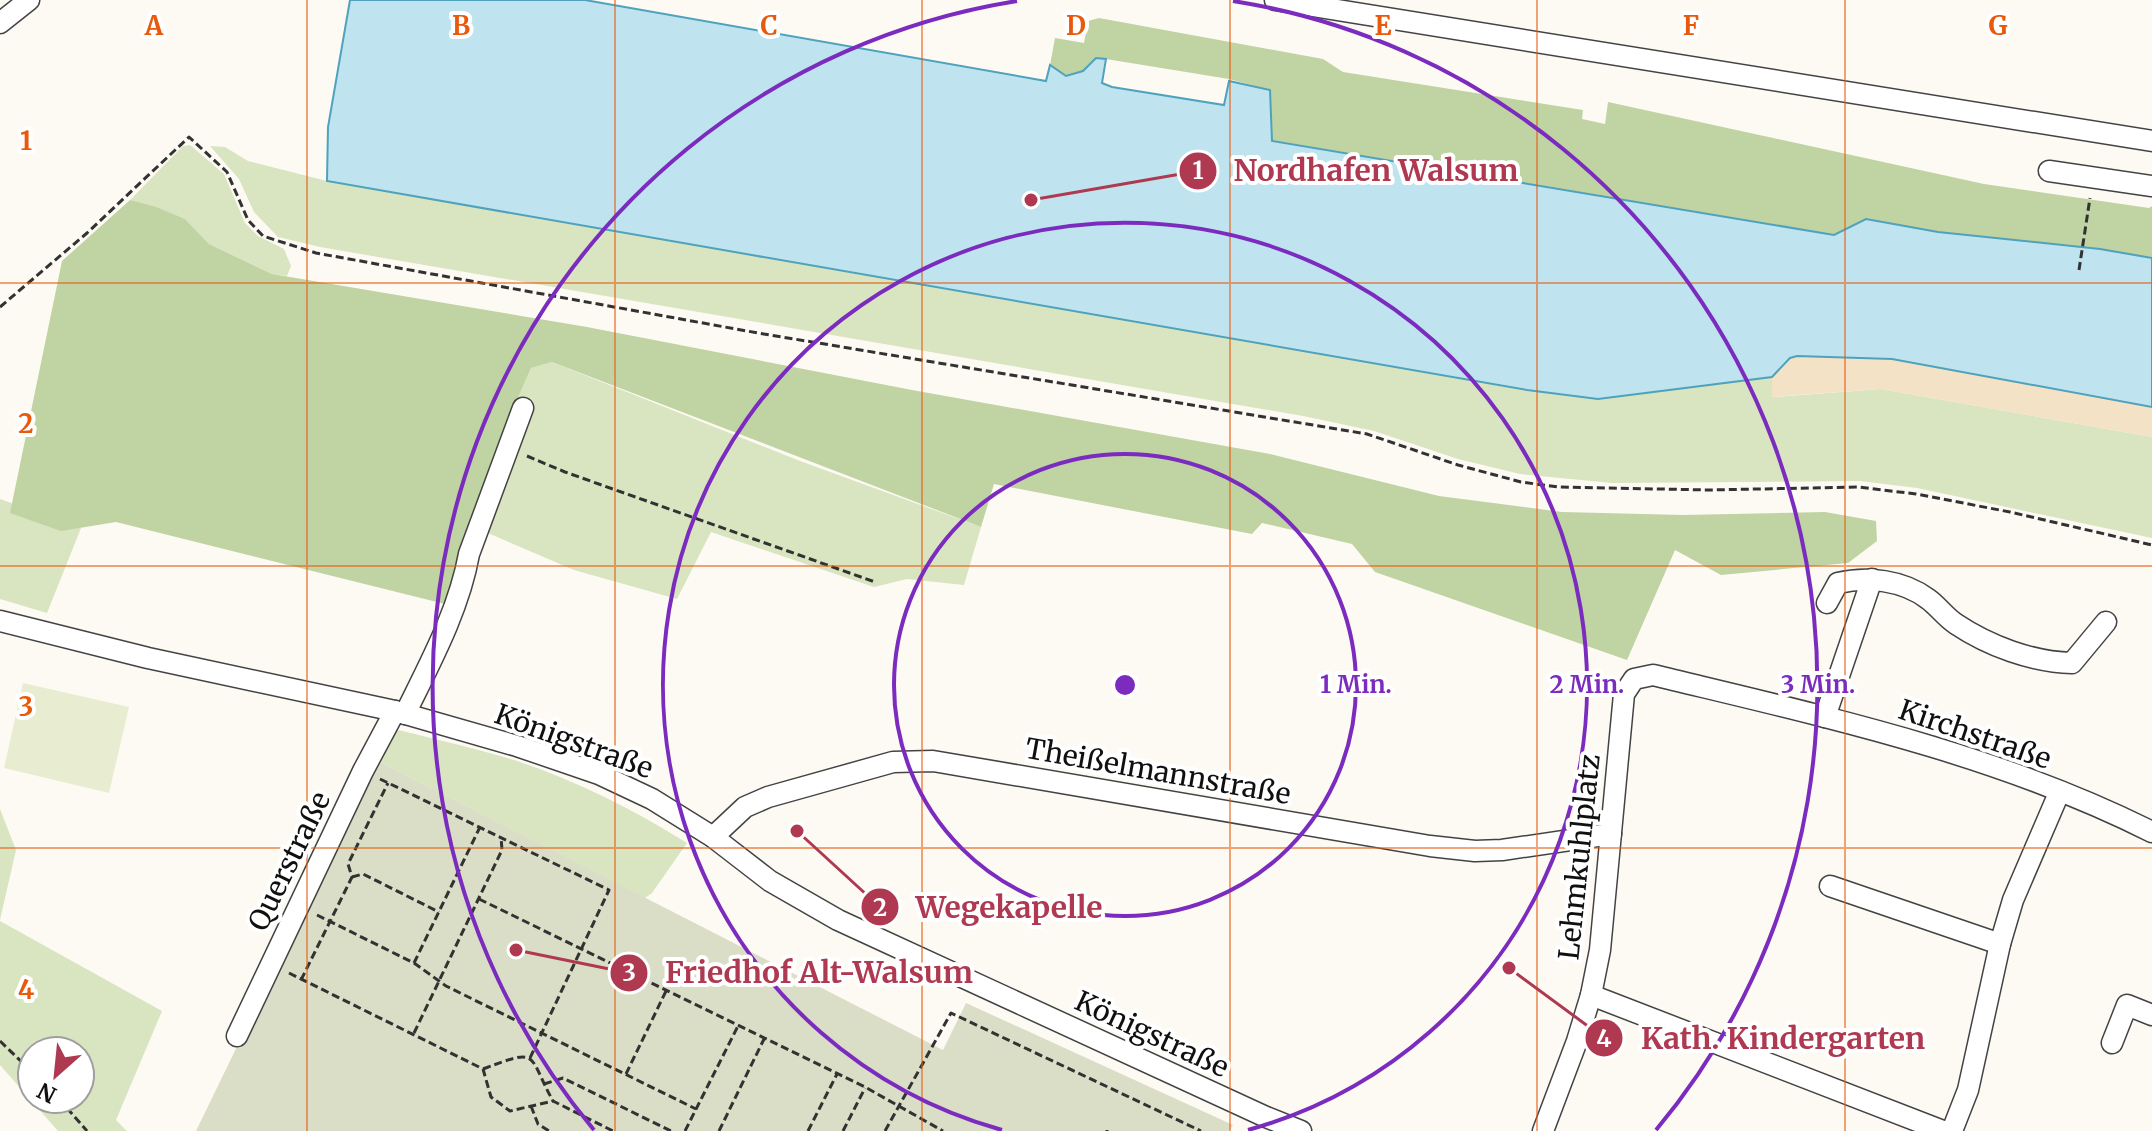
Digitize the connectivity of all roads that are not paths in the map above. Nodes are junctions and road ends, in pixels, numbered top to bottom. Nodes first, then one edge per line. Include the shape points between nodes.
1 (29, 0) edge
2 (1275, 0) edge
3 (0, 23) edge
4 (2152, 141) edge
5 (2049, 171) dead end
6 (2152, 186) edge
7 (523, 408) dead end
8 (1872, 579) junction
9 (1827, 603) dead end
10 (0, 621) edge
11 (2106, 622) dead end
12 (1634, 679) joint
13 (400, 713) junction
14 (1825, 717) junction
15 (2059, 793) junction
16 (2152, 832) edge
17 (1611, 834) junction
18 (713, 837) junction
19 (1830, 886) dead end
20 (2000, 944) junction
21 (1591, 995) junction
22 (2152, 1015) edge
23 (237, 1036) dead end
24 (2112, 1043) dead end
25 (1301, 1131) edge
26 (1543, 1131) edge
27 (1943, 1131) edge
28 (1952, 1131) edge

1 - 3 street
2 - 4 street
5 - 6 street
7 - 13 street, Querstraße via 440,643
8 - 9 street via 1838,583
8 - 11 street via 1914,591 1955,623 2044,662 2072,663
8 - 14 street
10 - 13 street, Königstraße
12 - 14 street, Kirchstraße via 1653,675
12 - 17 street, Lehmkuhlplatz via 1624,694
13 - 18 street, Königstraße via 599,774
13 - 23 street, Querstraße via 363,771
14 - 15 street, Kirchstraße via 1904,737
15 - 16 street, Kirchstraße
15 - 20 street
17 - 18 street, Theißelmannstraße via 1475,851 933,761 893,762 768,797 745,807
17 - 21 street, Lehmkuhlplatz
18 - 25 street, Königstraße via 770,881 838,920
19 - 20 street
20 - 28 street via 1968,1090
21 - 26 street, Lehmkuhlplatz
21 - 27 street
22 - 24 street via 2127,1005

